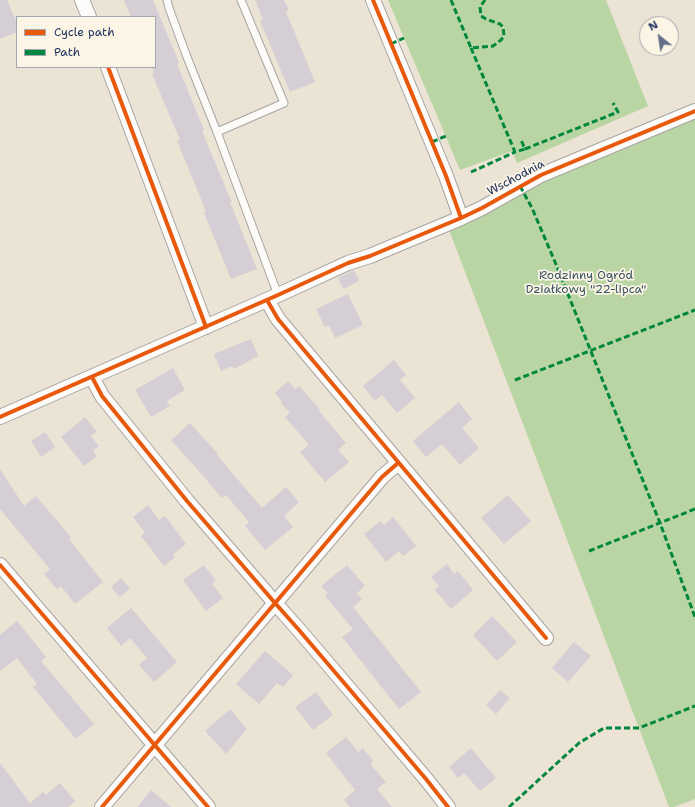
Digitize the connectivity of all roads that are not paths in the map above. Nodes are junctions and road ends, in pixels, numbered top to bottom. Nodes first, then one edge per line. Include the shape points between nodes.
1 (82, 0) edge
2 (167, 0) edge
3 (241, 0) edge
4 (372, 0) edge
5 (89, 16) edge
6 (108, 68) edge
7 (695, 111) edge
8 (217, 132) junction
9 (461, 218) junction
10 (272, 298) junction
11 (206, 327) junction
12 (92, 377) junction
13 (0, 417) edge
14 (398, 463) junction
15 (0, 565) edge
16 (275, 603) junction
17 (546, 638) dead end
18 (155, 745) junction
19 (102, 807) edge
20 (208, 807) edge
21 (448, 807) edge

1 - 5 street
2 - 8 lane
3 - 8 lane via 284,103
4 - 9 street
6 - 11 street
7 - 9 street, Wschodnia via 541,175
8 - 10 lane
9 - 10 street, Wschodnia via 348,263
10 - 11 street, Wschodnia
10 - 14 street via 278,319
11 - 12 street, Wschodnia
12 - 13 street, Wschodnia
12 - 16 street via 102,396 187,501
14 - 16 street via 382,477
14 - 17 street
15 - 18 street
16 - 18 street
16 - 21 street
18 - 19 street
18 - 20 street

